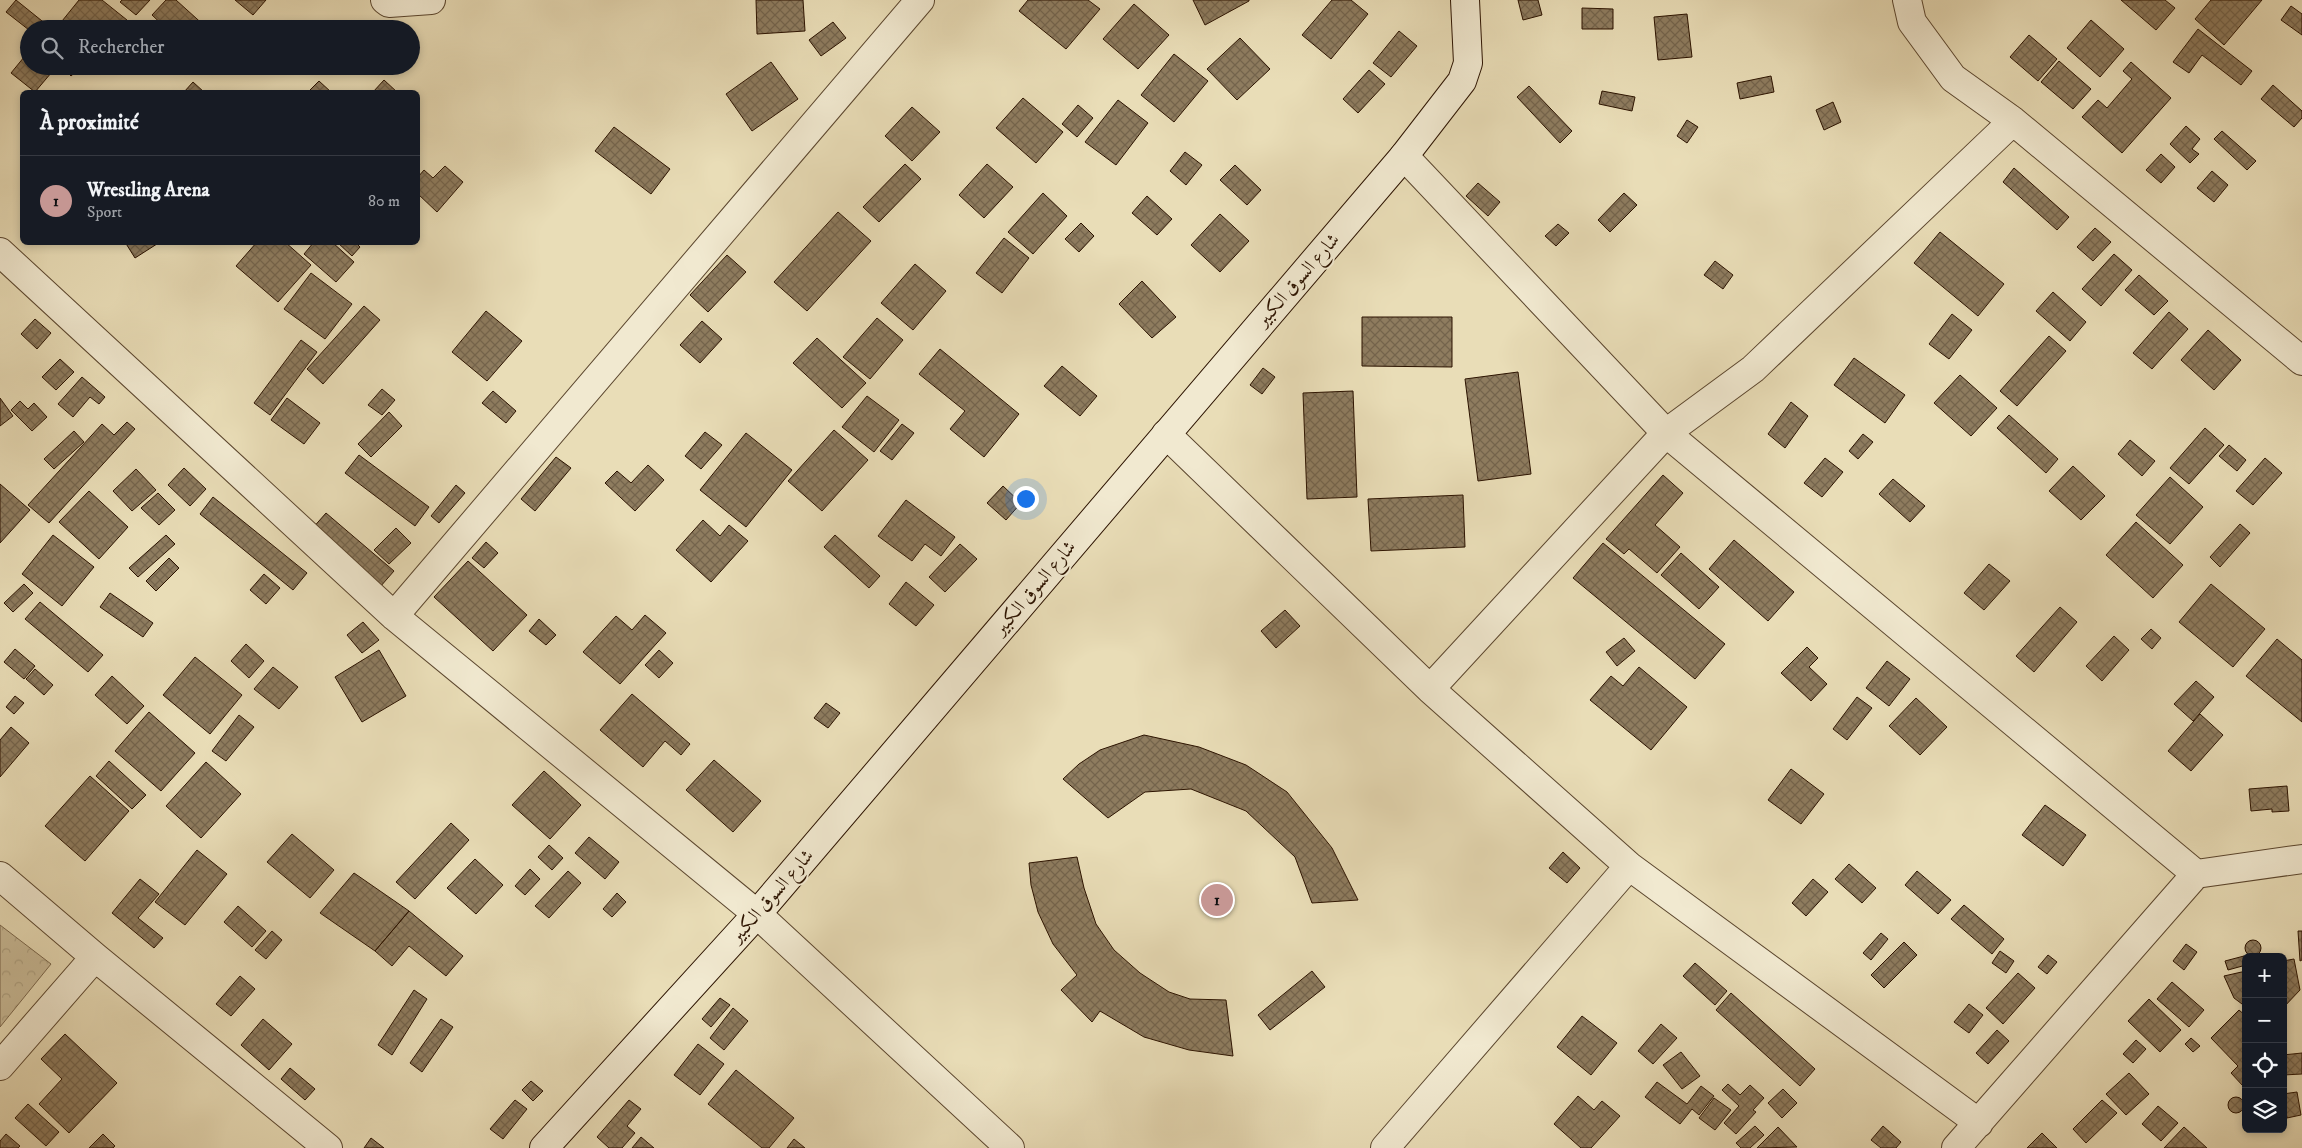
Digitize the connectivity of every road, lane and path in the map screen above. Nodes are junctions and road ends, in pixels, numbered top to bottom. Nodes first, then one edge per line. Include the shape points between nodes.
1 (385, 0) edge
2 (431, 0) edge
3 (920, 0) edge
4 (1465, 0) edge
5 (1907, 0) edge
6 (2013, 121) junction
7 (1404, 156) junction
8 (0, 252) edge
9 (2302, 361) edge
10 (1666, 433) junction
11 (1166, 434) junction
12 (394, 616) junction
13 (1430, 689) junction
14 (2302, 859) edge
15 (1629, 866) junction
16 (2196, 874) junction
17 (0, 876) edge
18 (757, 914) junction
19 (95, 958) junction
20 (0, 1066) edge
21 (1979, 1123) junction
22 (328, 1148) edge
23 (544, 1148) edge
24 (1010, 1148) edge
25 (1385, 1148) edge
26 (1956, 1148) edge

1 - 2 street via 389,3
3 - 12 street
4 - 7 street, شارع السوق الكبير via 1468,63 1462,81
5 - 6 street via 1912,22 1953,78
6 - 9 street
6 - 10 street via 1754,369
7 - 10 street
7 - 11 street, شارع السوق الكبير
8 - 12 street
10 - 13 street
10 - 16 street
11 - 13 street
11 - 18 street, شارع السوق الكبير
12 - 18 street
13 - 15 street
14 - 16 street
15 - 21 street
15 - 25 street
16 - 21 street
17 - 19 street
18 - 23 street, شارع السوق الكبير
18 - 24 street
19 - 20 street
19 - 22 street
21 - 26 street

